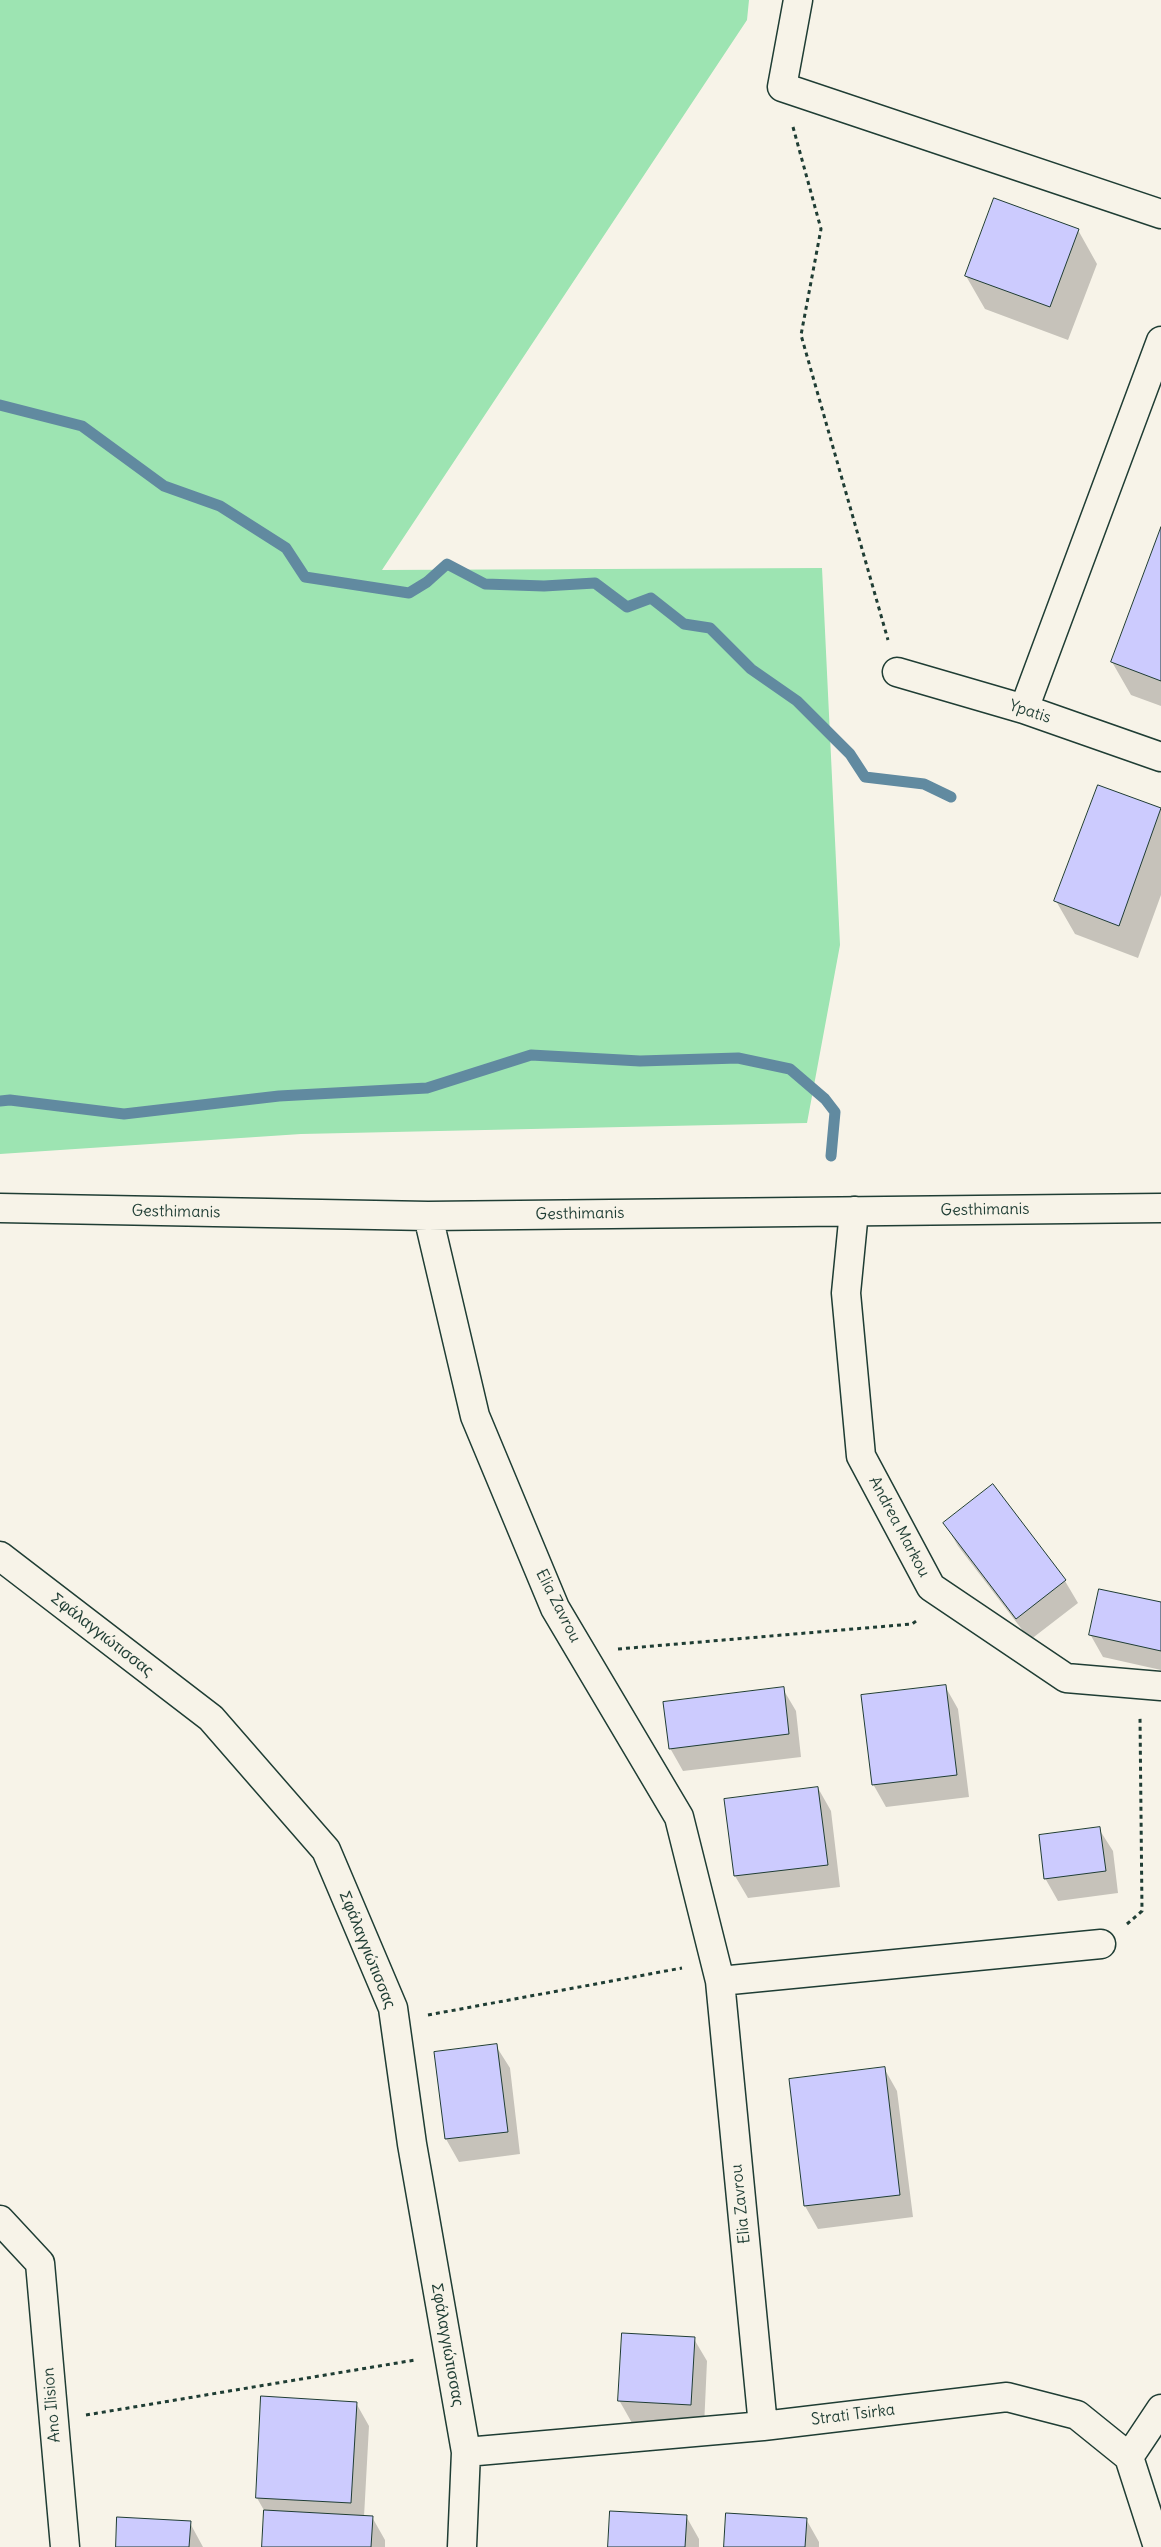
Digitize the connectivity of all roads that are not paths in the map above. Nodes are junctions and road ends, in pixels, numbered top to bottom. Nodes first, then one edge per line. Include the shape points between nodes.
1 (798, 0) edge
2 (1161, 214) edge
3 (1161, 341) edge
4 (897, 672) road end
5 (1024, 709) junction
6 (1161, 757) edge
7 (0, 1208) edge
8 (1161, 1208) edge
9 (854, 1211) junction
10 (428, 1216) junction
11 (0, 1556) edge
12 (1150, 1685) edge
13 (1101, 1944) road end
14 (717, 1972) junction
15 (0, 2220) edge
16 (1161, 2409) edge
17 (763, 2426) junction
18 (466, 2452) junction
19 (1128, 2458) junction
20 (64, 2547) edge
21 (462, 2547) edge
22 (1158, 2547) edge

1 - 2 street via 782,87
3 - 5 street
4 - 5 street, Ypatis
5 - 6 street, Ypatis
7 - 10 street, Gesthimanis
8 - 9 street, Gesthimanis
9 - 10 street, Gesthimanis
9 - 12 street, Andrea Markou via 846,1294 861,1456 931,1587 1066,1678
10 - 14 street, Elia Zavrou via 475,1416 556,1608 679,1817
11 - 18 street, Σφάλαγγιώτισσας via 211,1718 326,1850 393,2008 412,2144
13 - 14 street
14 - 17 street, Elia Zavrou
15 - 20 street, Ano Ilision via 40,2263
16 - 19 street
17 - 18 street, Strati Tsirka
17 - 19 street, Strati Tsirka via 1007,2397 1077,2415
18 - 21 street, Σφάλαγγιώτισσας
19 - 22 street

